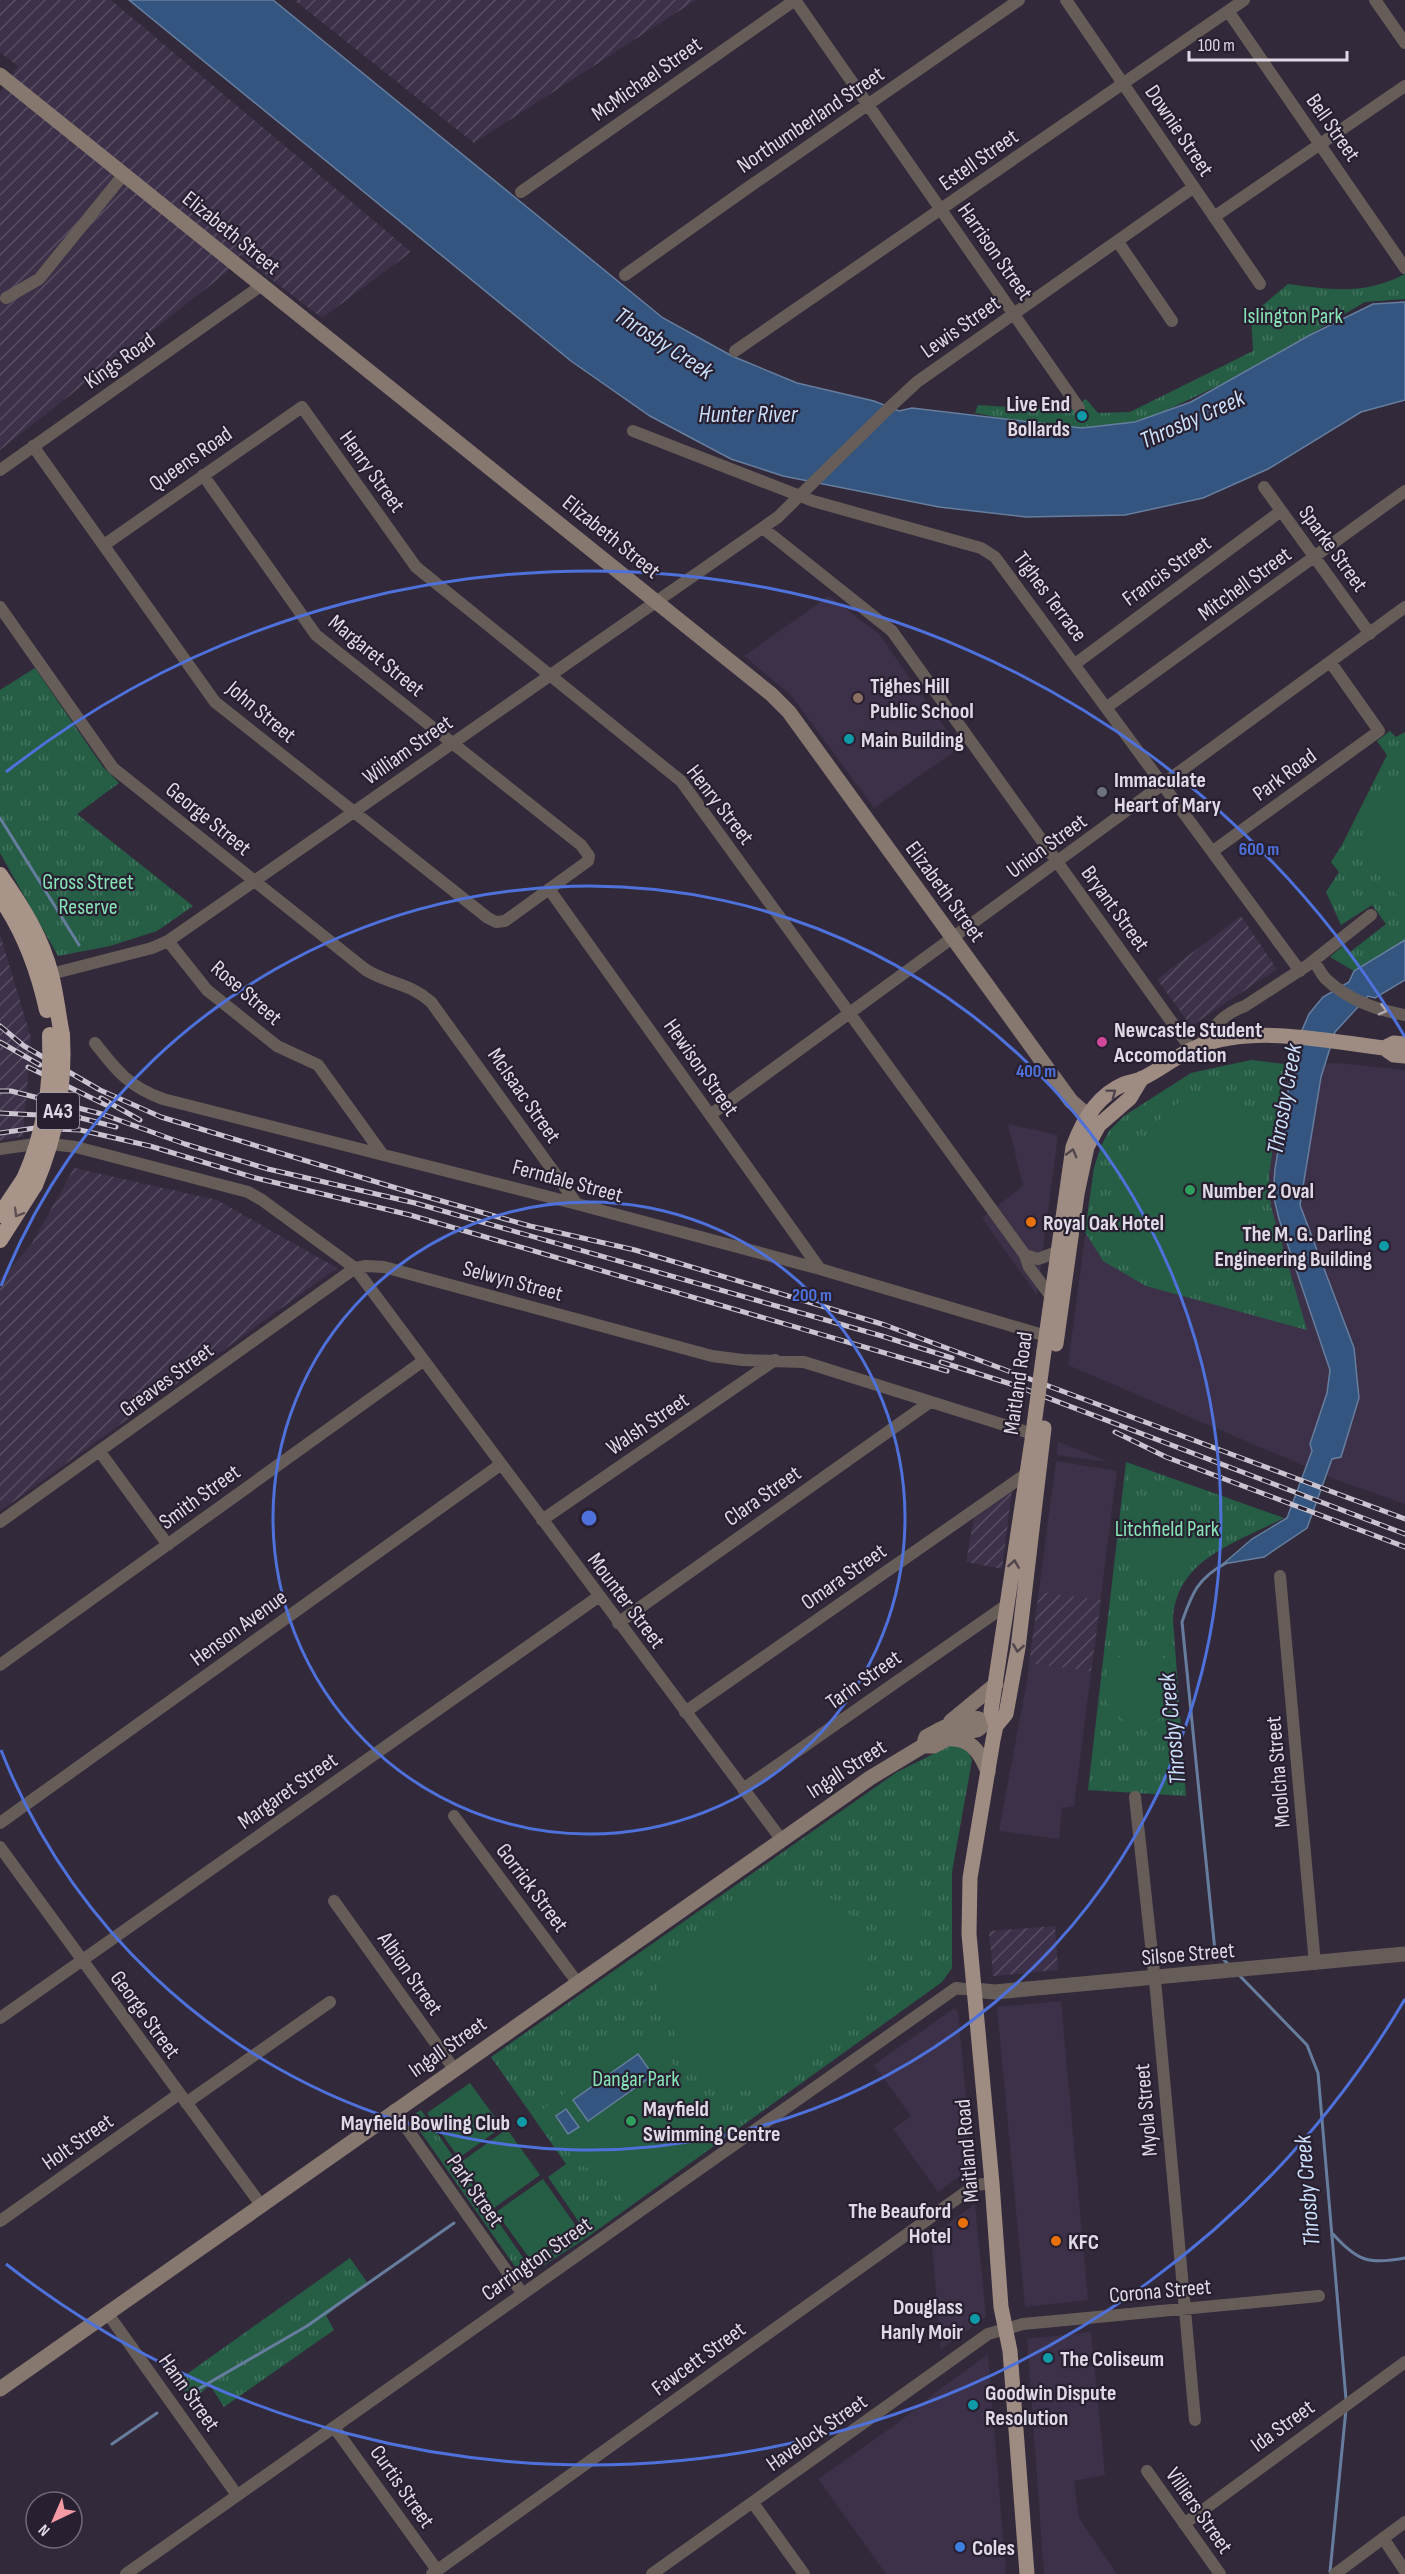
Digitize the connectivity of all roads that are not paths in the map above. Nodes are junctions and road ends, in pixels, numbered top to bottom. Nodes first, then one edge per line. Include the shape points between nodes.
1 (795, 0) edge
2 (1019, 0) edge
3 (1066, 0) edge
4 (1244, 0) edge
5 (1376, 0) edge
6 (1228, 11) junction
7 (1405, 43) edge
8 (0, 75) edge
9 (1123, 83) junction
10 (1405, 86) edge
11 (868, 105) junction
12 (1320, 145) junction
13 (124, 174) junction
14 (1194, 187) junction
15 (521, 192) dead end
16 (942, 210) junction
17 (1214, 217) junction
18 (1118, 242) junction
19 (1405, 268) edge
20 (625, 275) dead end
21 (1260, 284) dead end
22 (262, 285) junction
23 (6, 298) dead end
24 (1014, 314) junction
25 (1172, 321) dead end
26 (735, 351) dead end
27 (302, 407) joint
28 (1079, 408) dead end
29 (633, 430) dead end
30 (33, 446) junction
31 (0, 470) edge
32 (203, 475) junction
33 (1264, 487) dead end
34 (1405, 491) edge
35 (1281, 511) junction
36 (771, 523) junction
37 (104, 545) junction
38 (1314, 558) junction
39 (656, 601) junction
40 (0, 607) edge
41 (1405, 607) edge
42 (1370, 634) junction
43 (1075, 663) junction
44 (1331, 663) junction
45 (550, 674) junction
46 (1107, 707) junction
47 (452, 743) junction
48 (1164, 785) junction
49 (353, 812) junction
50 (1213, 851) junction
51 (1058, 863) junction
52 (0, 875) edge
53 (255, 882) junction
54 (549, 889) junction
55 (0, 897) edge
56 (1371, 915) dead end
57 (952, 939) junction
58 (168, 940) junction
59 (1313, 962) junction
60 (1300, 971) junction
61 (51, 974) junction
62 (438, 1010) joint
63 (851, 1014) junction
64 (1405, 1015) edge
65 (56, 1035) junction
66 (95, 1043) dead end
67 (1405, 1044) edge
68 (1195, 1048) junction
69 (1384, 1048) junction
70 (1405, 1056) edge
71 (710, 1116) junction
72 (1093, 1121) junction
73 (0, 1149) edge
74 (383, 1155) junction
75 (29, 1182) junction
76 (577, 1204) junction
77 (0, 1215) edge
78 (0, 1240) edge
79 (1057, 1252) junction
80 (1025, 1255) junction
81 (355, 1269) junction
82 (820, 1269) junction
83 (1052, 1298) junction
84 (1048, 1348) junction
85 (776, 1359) junction
86 (423, 1361) junction
87 (930, 1402) junction
88 (1037, 1429) junction
89 (100, 1452) junction
90 (500, 1465) junction
91 (1026, 1474) junction
92 (542, 1520) junction
93 (0, 1522) edge
94 (168, 1545) junction
95 (1280, 1576) dead end
96 (598, 1597) junction
97 (1008, 1604) junction
98 (618, 1623) junction
99 (0, 1665) edge
100 (996, 1684) junction
101 (685, 1712) junction
102 (991, 1725) junction
103 (948, 1731) junction
104 (988, 1772) junction
105 (743, 1789) junction
106 (1135, 1797) dead end
107 (454, 1816) dead end
108 (0, 1823) edge
109 (781, 1839) junction
110 (0, 1847) edge
111 (334, 1901) dead end
112 (1405, 1954) edge
113 (81, 1961) junction
114 (1315, 1964) junction
115 (1154, 1978) junction
116 (577, 1982) junction
117 (974, 1990) junction
118 (330, 2002) dead end
119 (0, 2019) edge
120 (454, 2069) junction
121 (183, 2099) junction
122 (394, 2110) junction
123 (992, 2183) junction
124 (261, 2205) junction
125 (0, 2221) edge
126 (522, 2293) junction
127 (1319, 2296) dead end
128 (1185, 2310) junction
129 (108, 2314) junction
130 (1005, 2329) junction
131 (1405, 2362) edge
132 (0, 2389) edge
133 (1195, 2420) dead end
134 (334, 2427) junction
135 (1147, 2471) dead end
136 (237, 2495) junction
137 (753, 2503) junction
138 (1405, 2522) edge
139 (1184, 2524) junction
140 (1383, 2538) junction
141 (1405, 2571) edge
142 (434, 2572) edge
143 (657, 2573) edge
144 (126, 2574) edge
145 (804, 2574) edge
146 (1027, 2574) edge
147 (1220, 2574) edge
148 (1335, 2574) edge

1 - 11 street, Harrison Street
1 - 15 street, McMichael Street
2 - 11 street, Northumberland Street
3 - 9 street, Downie Street
4 - 6 street, Estell Street
5 - 7 street
6 - 9 street, Estell Street
6 - 12 street, Bell Street
8 - 13 main road, Elizabeth Street
9 - 14 street, Downie Street
9 - 16 street, Estell Street
10 - 12 street
11 - 16 street, Harrison Street
11 - 20 street, Northumberland Street
12 - 17 street
12 - 19 street, Bell Street
13 - 22 main road, Elizabeth Street
13 - 23 street via 39,279
14 - 17 street, Downie Street
14 - 18 street, Lewis Street
16 - 24 street, Harrison Street
16 - 26 street, Estell Street
17 - 21 street, Downie Street
18 - 24 street, Lewis Street
18 - 25 street
22 - 30 street, Kings Road
22 - 39 main road, Elizabeth Street
24 - 28 street, Harrison Street
24 - 36 street, Lewis Street, bridge via 917,382
27 - 32 street, Queens Road
27 - 45 street, Henry Street via 416,567
29 - 43 street, Tighes Terrace via 802,497 981,549 1006,570
30 - 31 street, Kings Road
30 - 37 street, John Street
32 - 37 street, Queens Road
32 - 47 street, Margaret Street via 316,635
33 - 35 street, Sparke Street
34 - 38 street, Mitchell Street
35 - 38 street, Sparke Street
35 - 43 street, Francis Street
36 - 39 street, William Street
36 - 51 street, Bryant Street via 892,631
37 - 49 street, John Street via 215,702
38 - 42 street, Sparke Street
38 - 46 street, Mitchell Street
39 - 45 street, William Street
39 - 57 main road, Elizabeth Street via 789,712
40 - 53 street, George Street via 113,768
41 - 42 street, Union Street
42 - 44 street, Union Street
43 - 46 street, Tighes Terrace
44 - 48 street, Union Street
44 - 50 street, Park Road via 1379,730
45 - 47 street, William Street
45 - 63 street, Henry Street via 681,781
46 - 48 street, Tighes Terrace
47 - 49 street, William Street
47 - 54 street, Margaret Street via 589,855 588,861
48 - 50 street, Tighes Terrace
48 - 51 street, Union Street
49 - 53 street, William Street
49 - 54 street, John Street via 488,918 505,921
50 - 60 street, Tighes Terrace
51 - 57 street, Union Street
51 - 68 street, Bryant Street
52 - 61 highway, A43 via 24,910
53 - 58 street, William Street
53 - 62 street, George Street via 366,970 415,989
54 - 71 street, Hewison Street
55 - 65 highway, A43 via 33,960
56 - 59 street
57 - 63 street, Union Street
57 - 72 main road, Elizabeth Street via 1071,1101
58 - 61 street, William Street via 152,948
58 - 74 street, Rose Street via 207,990 277,1046 318,1065
59 - 60 street
59 -> 64 street via 1330,983 1361,1003
60 - 68 street via 1234,1010 1215,1024
61 - 65 highway, A43
62 - 76 street, McIsaac Street
63 - 71 street, Union Street
63 - 80 street, Henry Street
65 - 75 highway, A43, bridge via 62,1075 58,1114 48,1150
66 - 74 street, Ferndale Street via 117,1071 142,1092
67 - 69 main road, Maitland Road via 1394,1043
68 - 69 main road, Maitland Road via 1242,1037
68 - 72 main road, Maitland Road via 1143,1078 1130,1098
69 - 70 main road, Maitland Road
71 - 82 street, Hewison Street
79 -> 72 main road, Maitland Road via 1069,1163 1078,1134
72 - 84 main road, Maitland Road
73 - 81 street via 42,1143 76,1147 248,1192
74 - 76 street, Ferndale Street
75 - 77 highway, A43
75 -> 78 highway, A43
76 - 82 street, Ferndale Street
79 - 80 street via 1038,1259
79 - 83 main road, Maitland Road
80 - 83 street, Henry Street
81 - 85 street, Selwyn Street via 384,1267 720,1357
81 - 86 street, Mounter Street
81 - 89 street, Greaves Street
82 - 84 street, Ferndale Street
83 - 84 main road, Maitland Road
84 - 88 main road, Maitland Road
85 - 87 street, Selwyn Street via 804,1362
85 - 92 street, Walsh Street
86 - 90 street, Mounter Street
86 - 94 street, Smith Street
87 - 88 street, Selwyn Street
87 - 98 street, Clara Street
88 - 91 main road, Maitland Road
88 -> 102 main road, Maitland Road via 1018,1648 1006,1714
89 - 93 street, Greaves Street
89 - 94 street
90 - 92 street, Mounter Street
90 - 108 street, Henson Avenue
97 -> 91 main road, Maitland Road
91 - 101 street, Omara Street
92 - 96 street, Mounter Street
94 - 99 street, Smith Street
95 - 114 street, Moolcha Street
96 - 98 street, Mounter Street
96 - 113 street, Margaret Street
97 - 100 main road, Maitland Road
97 - 105 street, Tarin Street
98 - 101 street, Mounter Street
100 - 102 main road, Maitland Road
100 - 103 main road, Ingall Street via 953,1718
101 - 105 street, Mounter Street
102 - 103 main road, Ingall Street via 974,1719
102 - 104 main road, Maitland Road
103 - 104 main road via 973,1745
103 - 109 main road, Ingall Street via 926,1737 923,1746
104 - 117 main road, Maitland Road via 968,1899
105 - 109 street, Mounter Street
106 - 115 street, Myola Street
107 - 116 street, Gorrick Street
109 - 116 main road, Ingall Street
110 - 113 street, George Street
111 - 120 street, Albion Street
112 - 114 street, Silsoe Street
113 - 119 street, Margaret Street
113 - 121 street, George Street
114 - 115 street, Silsoe Street
115 - 117 street, Silsoe Street via 991,1992
115 - 128 street, Myola Street
116 - 120 main road, Ingall Street
117 - 123 main road, Maitland Road
117 - 126 street, Carrington Street via 956,1988
118 - 121 street, Holt Street
120 - 122 main road, Ingall Street
121 - 124 street, George Street
121 - 125 street, Holt Street
122 - 124 main road, Ingall Street
122 - 126 street, Park Street
123 - 130 main road, Maitland Road
123 - 142 street, Fawcett Street via 976,2185
124 - 129 main road, Ingall Street
126 - 134 street, Carrington Street
127 - 128 street, Corona Street
128 - 130 street, Corona Street via 1028,2323
128 - 133 street, Myola Street
129 - 132 main road, Ingall Street
129 - 136 street, Hann Street
130 - 137 street, Havelock Street via 988,2334
130 - 146 main road, Maitland Road via 1010,2351
131 - 139 street, Ida Street
134 - 136 street, Carrington Street
134 - 142 street, Curtis Street
135 - 139 street, Villiers Street
136 - 144 street, Carrington Street
137 - 143 street, Havelock Street
137 - 145 street
138 - 140 street
139 - 147 street, Villiers Street
140 - 141 street
140 - 148 street

